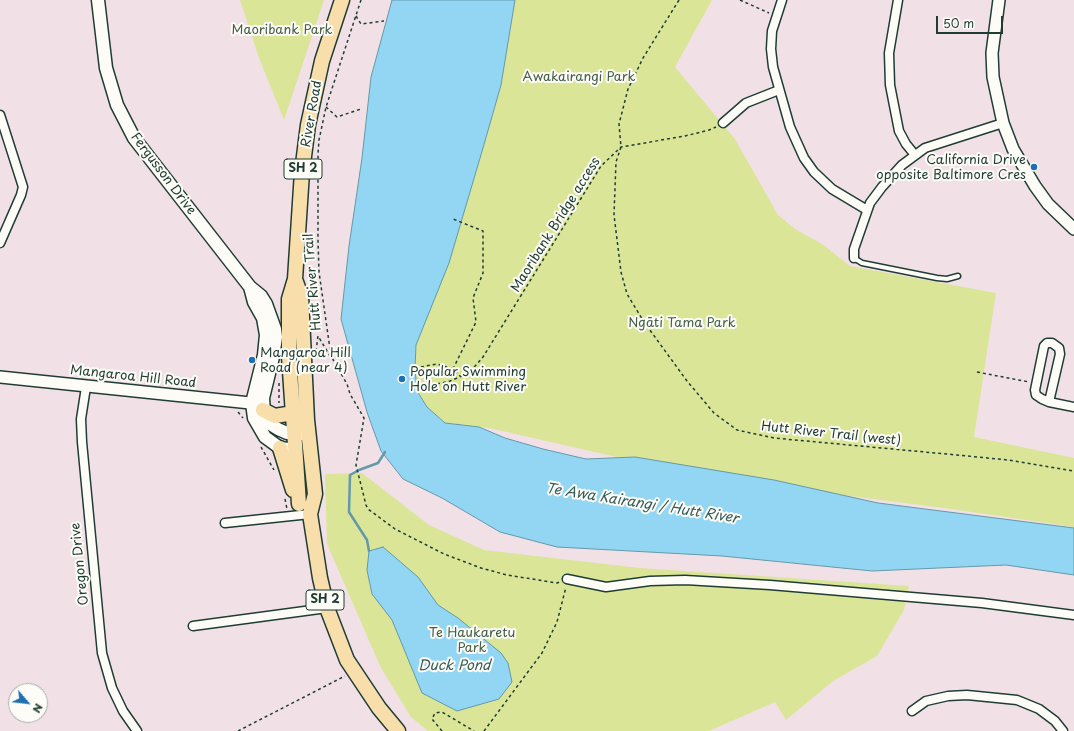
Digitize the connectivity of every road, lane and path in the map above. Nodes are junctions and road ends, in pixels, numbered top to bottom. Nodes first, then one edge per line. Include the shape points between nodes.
1 (98, 0) edge
2 (342, 0) edge
3 (361, 0) edge
4 (679, 0) edge
5 (740, 0) edge
6 (782, 0) edge
7 (898, 0) edge
8 (999, 0) edge
9 (356, 16) junction
10 (776, 16) junction
11 (384, 21) dead end
12 (779, 90) junction
13 (326, 107) junction
14 (361, 109) dead end
15 (0, 115) edge
16 (723, 123) joint
17 (1003, 123) junction
18 (621, 147) junction
19 (916, 155) junction
20 (867, 210) junction
21 (453, 219) dead end
22 (1074, 229) edge
23 (0, 243) edge
24 (854, 258) joint
25 (958, 276) dead end
26 (295, 280) junction
27 (331, 356) junction
28 (316, 358) dead end
29 (415, 368) dead end
30 (453, 369) junction
31 (977, 372) dead end
32 (0, 377) edge
33 (461, 377) junction
34 (1035, 383) junction
35 (437, 384) dead end
36 (86, 387) junction
37 (239, 402) junction
38 (1049, 402) junction
39 (259, 406) junction
40 (1074, 407) edge
41 (293, 413) junction
42 (244, 420) dead end
43 (302, 434) junction
44 (259, 445) dead end
45 (280, 448) junction
46 (311, 449) junction
47 (296, 450) junction
48 (1074, 471) edge
49 (277, 476) dead end
50 (285, 494) dead end
51 (299, 504) junction
52 (310, 514) junction
53 (288, 517) junction
54 (225, 523) dead end
55 (567, 579) junction
56 (327, 608) junction
57 (1074, 615) edge
58 (193, 626) dead end
59 (354, 671) junction
60 (912, 711) dead end
61 (137, 731) edge
62 (238, 731) edge
63 (398, 731) edge
64 (442, 731) edge
65 (474, 731) edge
66 (484, 731) edge
67 (1063, 731) edge

1 - 39 main road, Fergusson Drive via 106,68 117,105 134,138 266,304 275,329 273,357
2 - 26 highway, River Road / SH 2 via 322,61 308,125 302,172
3 - 9 path, Hutt River Trail
4 - 18 path, Hutt River Trail (west) via 643,58 628,89 619,124
5 - 10 path
6 - 10 street
7 - 19 street via 888,53 890,85 900,130 906,144
8 - 17 street via 994,26 992,61 997,101
9 - 11 path via 361,24
9 - 13 path, Hutt River Trail
10 - 12 street via 771,49
12 - 16 street via 746,103
12 - 20 street via 794,138 814,172 832,189
13 - 14 path via 337,117
13 - 27 path, Hutt River Trail via 318,154 318,240 319,272
15 - 23 street via 22,186 20,199
16 - 18 path via 709,130 685,136
17 - 19 street via 938,143
17 - 22 street via 1013,149 1035,186 1048,204
18 - 33 path, Maoribank Bridge access via 602,166 495,341 476,366
18 - 48 path, Hutt River Trail (west) via 616,162 614,214 621,272 627,294 687,381 726,423 737,430 774,438 1001,459
19 - 20 street via 889,178
20 - 24 street via 854,249
21 - 30 path via 483,231 483,273 473,298 476,322
24 - 25 lane via 862,264 937,278
26 - 41 highway, River Road / SH 2 via 289,306
26 - 43 highway, River Road / SH 2 via 301,296
27 - 28 path via 318,336
27 - 55 path, Hutt River Trail via 364,418 356,465 368,509 395,529 444,554 481,568 557,583
29 - 30 path via 437,364
30 - 33 path
31 - 34 path
32 - 36 street, Mangaroa Hill Road
33 - 35 path, Maoribank Bridge access
34 - 38 street via 1036,395
34 - 38 street via 1044,346 1047,343 1056,345 1060,354
36 - 37 street, Mangaroa Hill Road
36 - 61 street, Oregon Drive via 81,419 82,442 102,653 112,688 123,711
37 - 39 street, Mangaroa Hill Road
37 - 42 path via 238,412
38 - 40 street
39 - 41 highway via 275,416
39 - 43 main road via 270,424 287,433
39 - 45 main road, Fergusson Drive via 256,424 265,436
41 - 43 highway, River Road / SH 2
43 - 46 highway, SH 2
43 - 47 highway, River Road / SH 2
44 - 49 path
45 - 47 main road
45 - 51 highway
46 - 47 main road
46 - 52 highway, SH 2 via 315,494
47 - 51 highway, SH 2
50 - 53 path
51 - 52 highway
52 - 53 street
52 - 56 highway, SH 2 via 312,537
53 - 54 street
55 - 57 street via 606,587 650,581 685,580 770,584 982,603
55 - 66 path via 558,622 542,654
56 - 58 street
56 - 59 highway, SH 2 via 347,660
59 - 62 path
59 - 63 highway, SH 2
60 - 67 street via 926,701 948,696 967,695 1017,700 1039,709
64 - 65 path via 432,719 434,713 442,712

